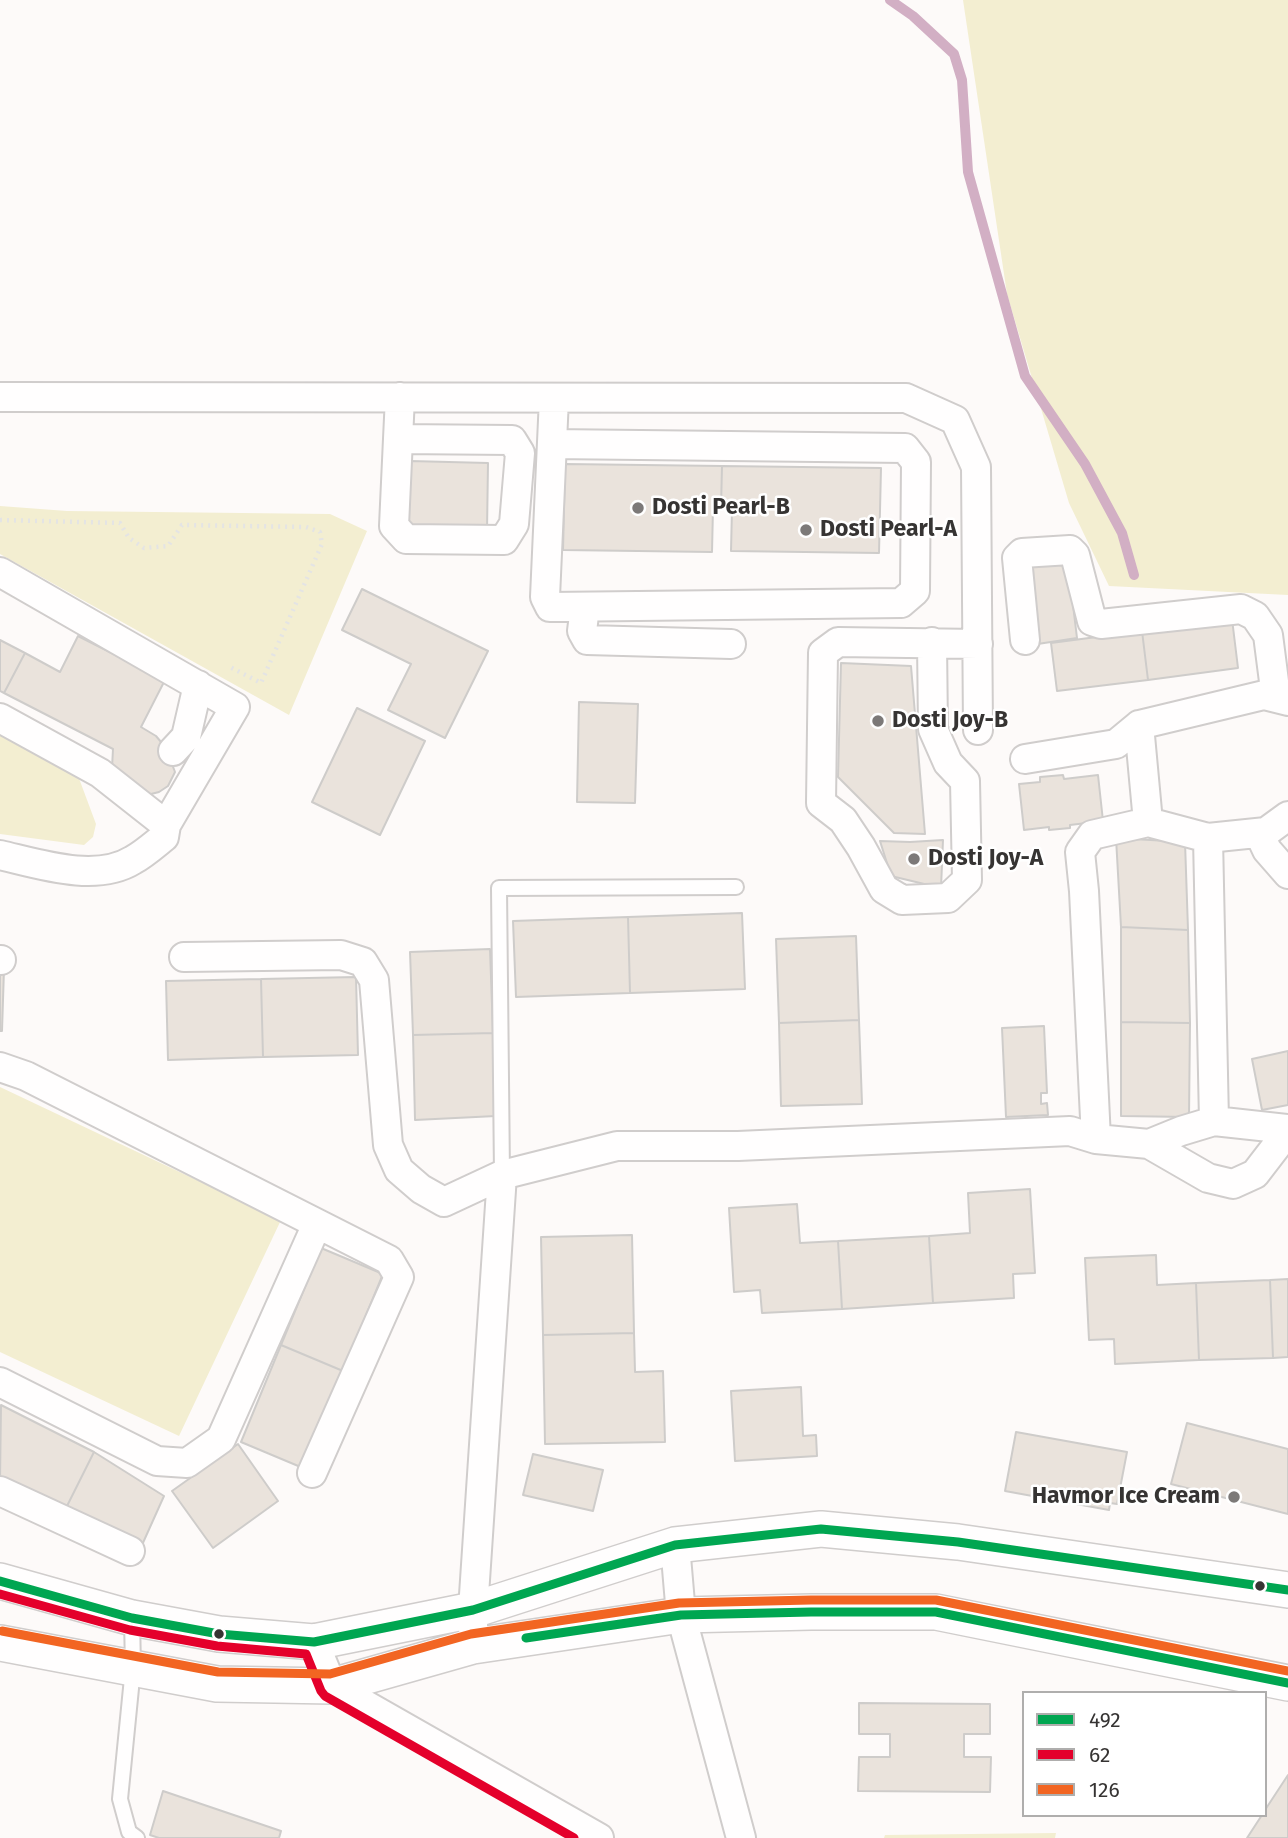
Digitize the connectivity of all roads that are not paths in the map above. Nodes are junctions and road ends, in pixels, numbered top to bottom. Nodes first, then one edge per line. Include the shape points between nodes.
1 (0, 397) edge
2 (400, 397) junction
3 (554, 398) junction
4 (398, 439) junction
5 (552, 443) junction
6 (0, 572) edge
7 (585, 607) junction
8 (1025, 640) dead end
9 (932, 642) junction
10 (731, 644) dead end
11 (978, 644) junction
12 (198, 685) junction
13 (1282, 699) edge
14 (0, 718) edge
15 (1139, 726) junction
16 (978, 730) dead end
17 (173, 751) dead end
18 (1025, 759) dead end
19 (1288, 816) edge
20 (1148, 822) junction
21 (166, 825) junction
22 (1259, 833) junction
23 (1208, 838) junction
24 (0, 855) edge
25 (1288, 874) edge
26 (736, 887) dead end
27 (184, 957) dead end
28 (0, 1067) edge
29 (1214, 1121) junction
30 (1288, 1130) edge
31 (1096, 1139) junction
32 (1149, 1144) junction
33 (502, 1175) junction
34 (317, 1224) junction
35 (0, 1382) edge
36 (312, 1473) dead end
37 (0, 1491) edge
38 (675, 1545) junction
39 (130, 1552) dead end
40 (0, 1581) edge
41 (1288, 1590) edge
42 (472, 1611) junction
43 (681, 1615) junction
44 (132, 1618) junction
45 (314, 1642) junction
46 (0, 1643) edge
47 (473, 1646) junction
48 (133, 1668) junction
49 (1288, 1683) edge
50 (332, 1686) junction
51 (137, 1838) edge
52 (599, 1838) edge
53 (741, 1838) edge

1 - 2 street
2 - 3 street
2 - 4 street
3 - 5 street
3 - 11 street via 906,398 955,420 976,467
4 - 4 street via 394,526 406,539 504,540 514,523 520,453 512,440
5 - 7 street via 545,597 550,607
5 - 7 street via 905,449 916,462 915,591 901,603
6 - 12 street
7 - 10 street via 582,631 587,640
8 - 13 street via 1017,558 1022,553 1070,550 1092,621 1101,624 1241,609 1255,616 1268,635
9 - 9 street via 838,642 823,653 821,803 844,821 884,889 902,900 948,898 967,880 965,782 948,763 933,729
9 - 11 street
11 - 16 street
12 - 17 street via 186,737
12 - 21 street via 235,706
13 - 15 street via 1264,695
14 - 21 street via 100,773
15 - 18 street via 1116,744
15 - 20 street
19 - 22 street
20 - 23 street
20 - 31 street via 1092,835 1080,852
21 - 24 street via 164,837 131,862 105,871 59,869
22 - 23 street
22 - 25 street
23 - 29 street
26 - 33 lane via 499,888
27 - 33 street via 341,955 363,962 374,980 388,1145 399,1170 444,1202
28 - 34 street
29 - 30 street
29 - 32 street
30 - 32 street via 1255,1174 1233,1184 1208,1178
31 - 32 street
31 - 33 street via 1057,1131 738,1146 617,1146
33 - 42 street
34 - 35 street via 221,1439 187,1463 157,1461
34 - 36 street via 389,1260 399,1277
37 - 39 street
38 - 41 street via 821,1529 958,1542
38 - 42 street
38 - 43 street
40 - 44 street
42 - 45 street
42 - 47 street
43 - 47 street
43 - 49 street via 936,1612
43 - 53 street
44 - 45 street via 219,1634
44 - 48 lane
45 - 50 street
46 - 48 street
47 - 50 street
48 - 50 street via 217,1684
48 - 51 lane via 120,1799 129,1832
50 - 52 street

